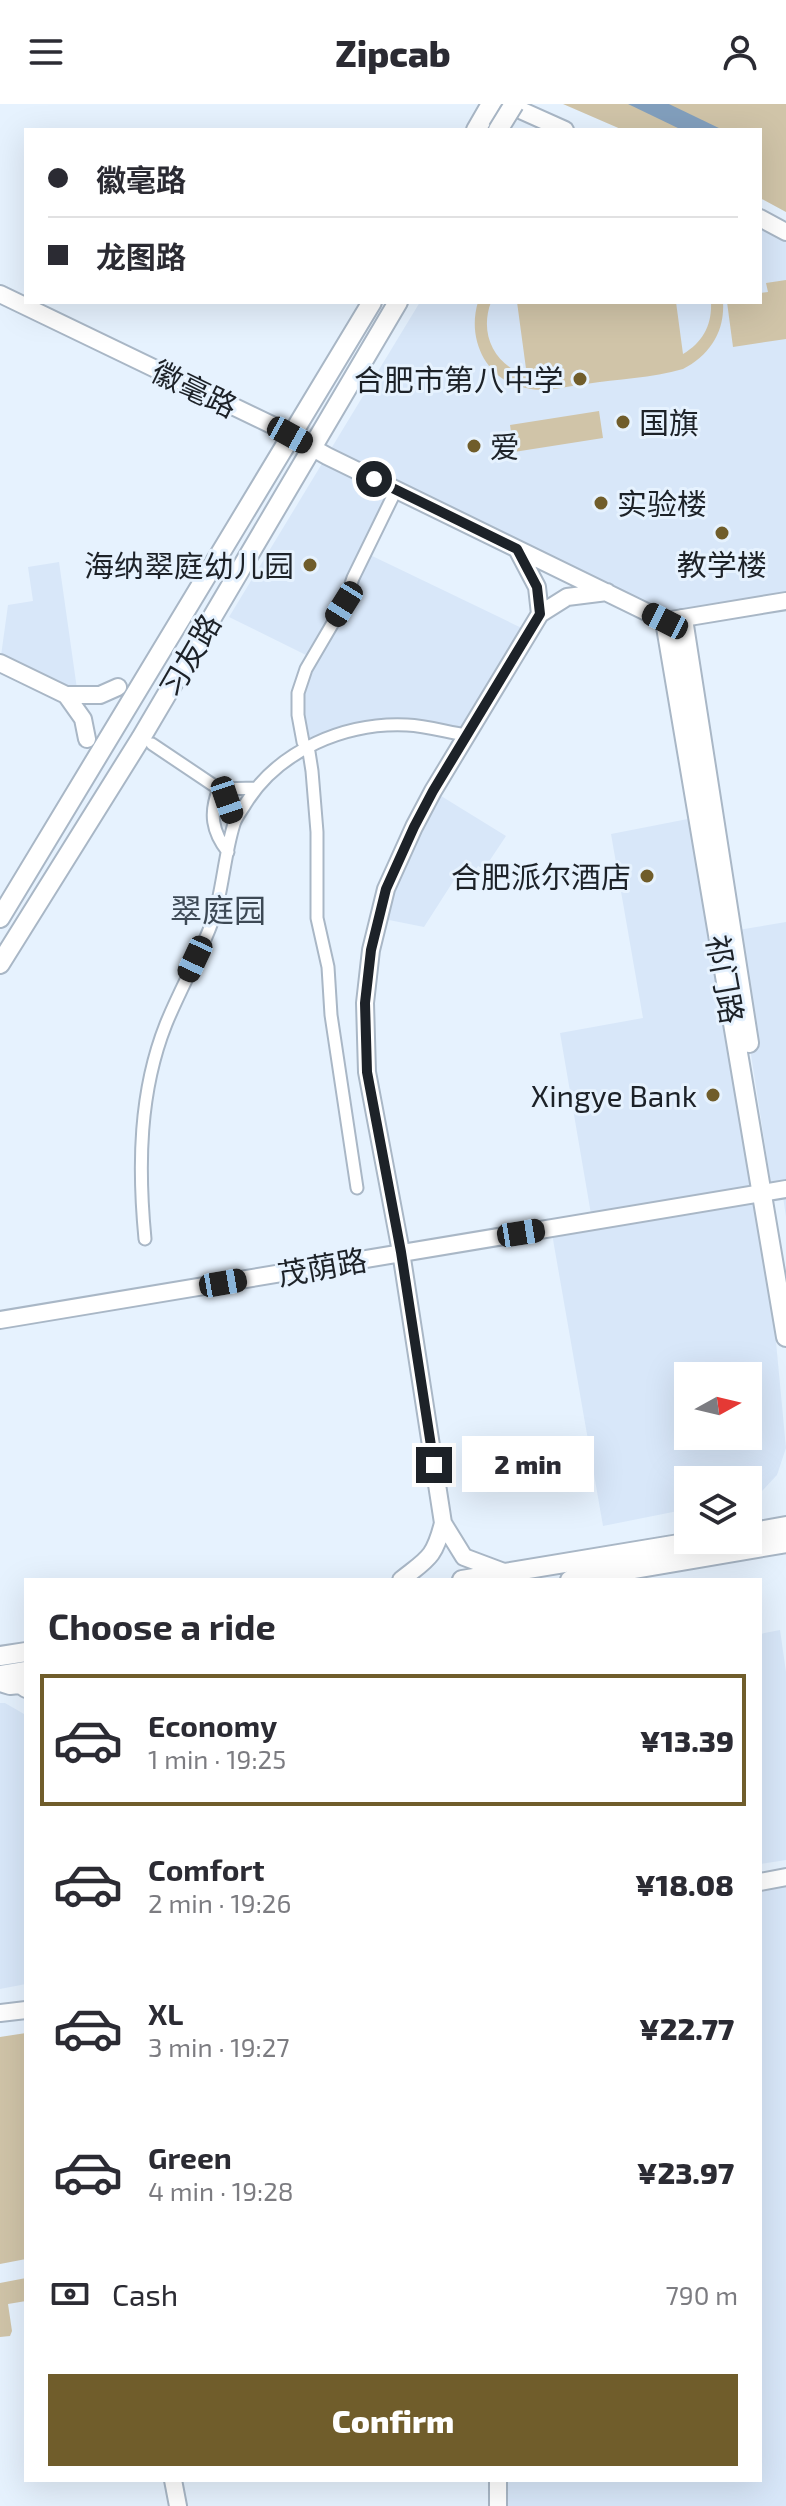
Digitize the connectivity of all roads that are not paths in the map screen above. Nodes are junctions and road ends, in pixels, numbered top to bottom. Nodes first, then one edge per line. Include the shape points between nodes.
1 (491, 104) edge
2 (507, 104) edge
3 (514, 104) edge
4 (477, 128) edge
5 (499, 128) edge
6 (561, 128) edge
7 (762, 219) edge
8 (786, 232) edge
9 (0, 294) edge
10 (371, 304) edge
11 (397, 304) edge
12 (290, 435) junction
13 (313, 448) junction
14 (396, 490) junction
15 (517, 549) junction
16 (609, 592) junction
17 (786, 601) edge
18 (540, 614) junction
19 (674, 620) junction
20 (0, 663) edge
21 (118, 687) dead end
22 (66, 695) junction
23 (467, 735) junction
24 (87, 739) dead end
25 (152, 744) dead end
26 (307, 748) junction
27 (255, 788) junction
28 (219, 789) junction
29 (235, 821) junction
30 (228, 852) junction
31 (0, 918) edge
32 (0, 964) edge
33 (357, 1188) dead end
34 (773, 1191) edge
35 (145, 1239) dead end
36 (401, 1252) junction
37 (786, 1275) edge
38 (0, 1320) edge
39 (786, 1337) edge
40 (443, 1523) junction
41 (786, 1526) edge
42 (762, 1530) edge
43 (786, 1543) edge
44 (674, 1545) edge
45 (505, 1573) junction
46 (404, 1578) edge
47 (474, 1578) edge
48 (582, 1578) edge
49 (24, 1652) edge
50 (0, 1656) edge
51 (24, 1671) edge
52 (0, 1675) edge
53 (0, 1683) edge
54 (24, 1688) edge
55 (786, 1877) edge
56 (762, 1882) edge
57 (24, 2010) edge
58 (0, 2013) edge
59 (173, 2482) edge
60 (498, 2482) edge
61 (178, 2506) edge
62 (498, 2506) edge

1 - 4 main road
2 - 6 street
3 - 5 main road, bridge
7 - 8 street
9 - 12 street, 徽毫路
10 - 12 main road, 习友路
11 - 13 main road, 习友路
12 - 13 street, 徽毫路
12 - 31 main road, 习友路
13 - 14 street, 徽毫路
13 - 32 main road, 习友路
14 - 15 street, 徽毫路
14 - 26 street via 344,604 306,669 298,715
15 - 16 street, 徽毫路
15 - 18 street via 537,587
16 - 18 street via 567,597
16 - 19 street, 徽毫路
17 - 19 street
18 - 23 street
19 - 34 main road, 祁门路
20 - 22 street
21 - 22 street via 100,695
22 - 24 street via 83,719
23 - 26 street via 384,725 354,729
23 - 36 street via 433,791 386,889 371,950 365,1003 367,1072
25 - 28 street
26 - 27 street via 276,766
26 - 33 street via 317,832 317,918
27 - 28 street
27 - 29 street
28 - 29 street
28 - 30 street via 213,824
29 - 30 street
30 - 35 street via 209,930 165,1025 149,1075 140,1193
34 - 36 street, 茂荫路
34 - 37 main road, 祁门路
34 - 39 main road, 祁门路
36 - 38 street, 茂荫路
36 - 40 street
40 - 45 street via 464,1557
40 - 46 street via 437,1546 424,1565
41 - 42 main road
43 - 48 main road
44 - 45 main road
45 - 47 main road
49 - 50 main road
51 - 52 main road
53 - 54 street
55 - 56 street
57 - 58 street
59 - 61 street
60 - 62 street

